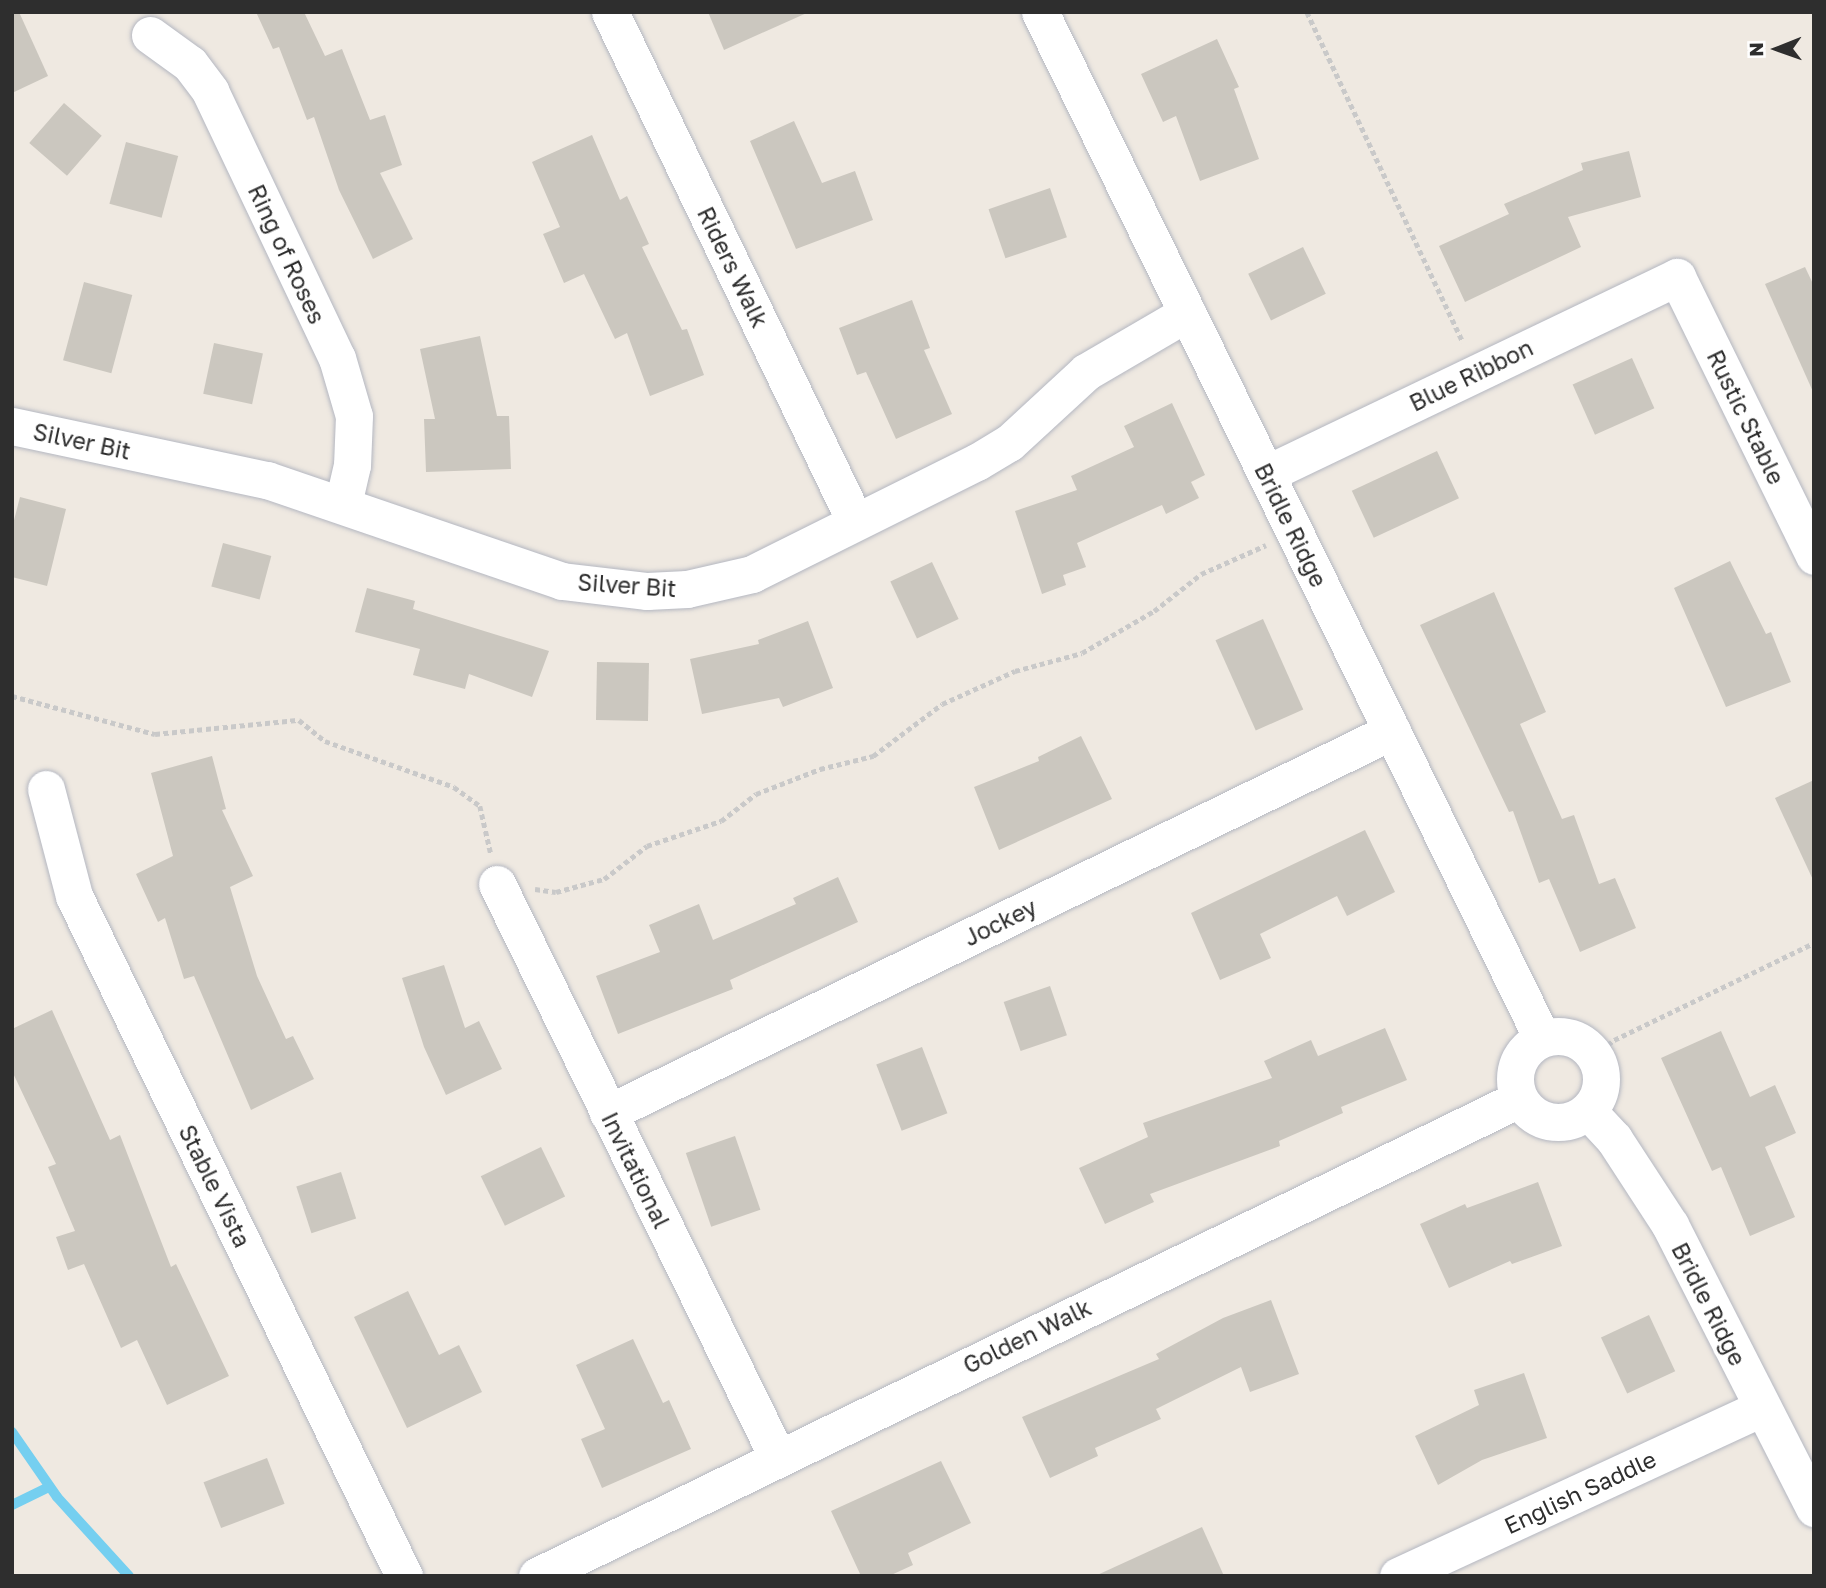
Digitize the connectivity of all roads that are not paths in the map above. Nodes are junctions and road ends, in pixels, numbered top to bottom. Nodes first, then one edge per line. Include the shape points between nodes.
1 (610, 12) edge
2 (1040, 12) edge
3 (150, 35) dead end
4 (1677, 278) joint
5 (1187, 313) junction
6 (12, 426) edge
7 (1266, 474) junction
8 (343, 503) junction
9 (855, 521) junction
10 (1814, 556) edge
11 (1392, 731) junction
12 (46, 789) dead end
13 (497, 884) road end
14 (1542, 1038) junction
15 (1519, 1099) junction
16 (1588, 1111) junction
17 (608, 1113) junction
18 (1762, 1408) junction
19 (777, 1456) junction
20 (1814, 1508) edge
21 (1401, 1575) edge
22 (404, 1576) edge
23 (537, 1576) edge

1 - 9 street, Riders Walk
2 - 5 street, Bridle Ridge
3 - 8 street, Ring of Roses via 190,64 210,91 337,358 354,416 352,465
4 - 7 street, Blue Ribbon
4 - 10 street, Rustic Stable
5 - 7 street, Bridle Ridge
5 - 9 street, Silver Bit via 1086,372 1009,443
6 - 8 street, Silver Bit via 267,480
7 - 11 street, Bridle Ridge
8 - 9 street, Silver Bit via 562,581 647,591 719,585 752,574
11 - 14 street, Bridle Ridge
11 - 17 street, Jockey
12 - 22 street, Stable Vista via 74,897
13 - 17 street, Invitational
14 - 15 street via 1527,1048 1517,1063 1514,1081
14 - 16 street via 1571,1037 1594,1055 1601,1084
15 - 16 street via 1543,1120 1574,1119
15 - 19 street, Golden Walk
16 - 18 street, Bridle Ridge via 1620,1147 1670,1225
17 - 19 street, Invitational
18 - 20 street, Bridle Ridge
18 - 21 street, English Saddle
19 - 23 street, Golden Walk

